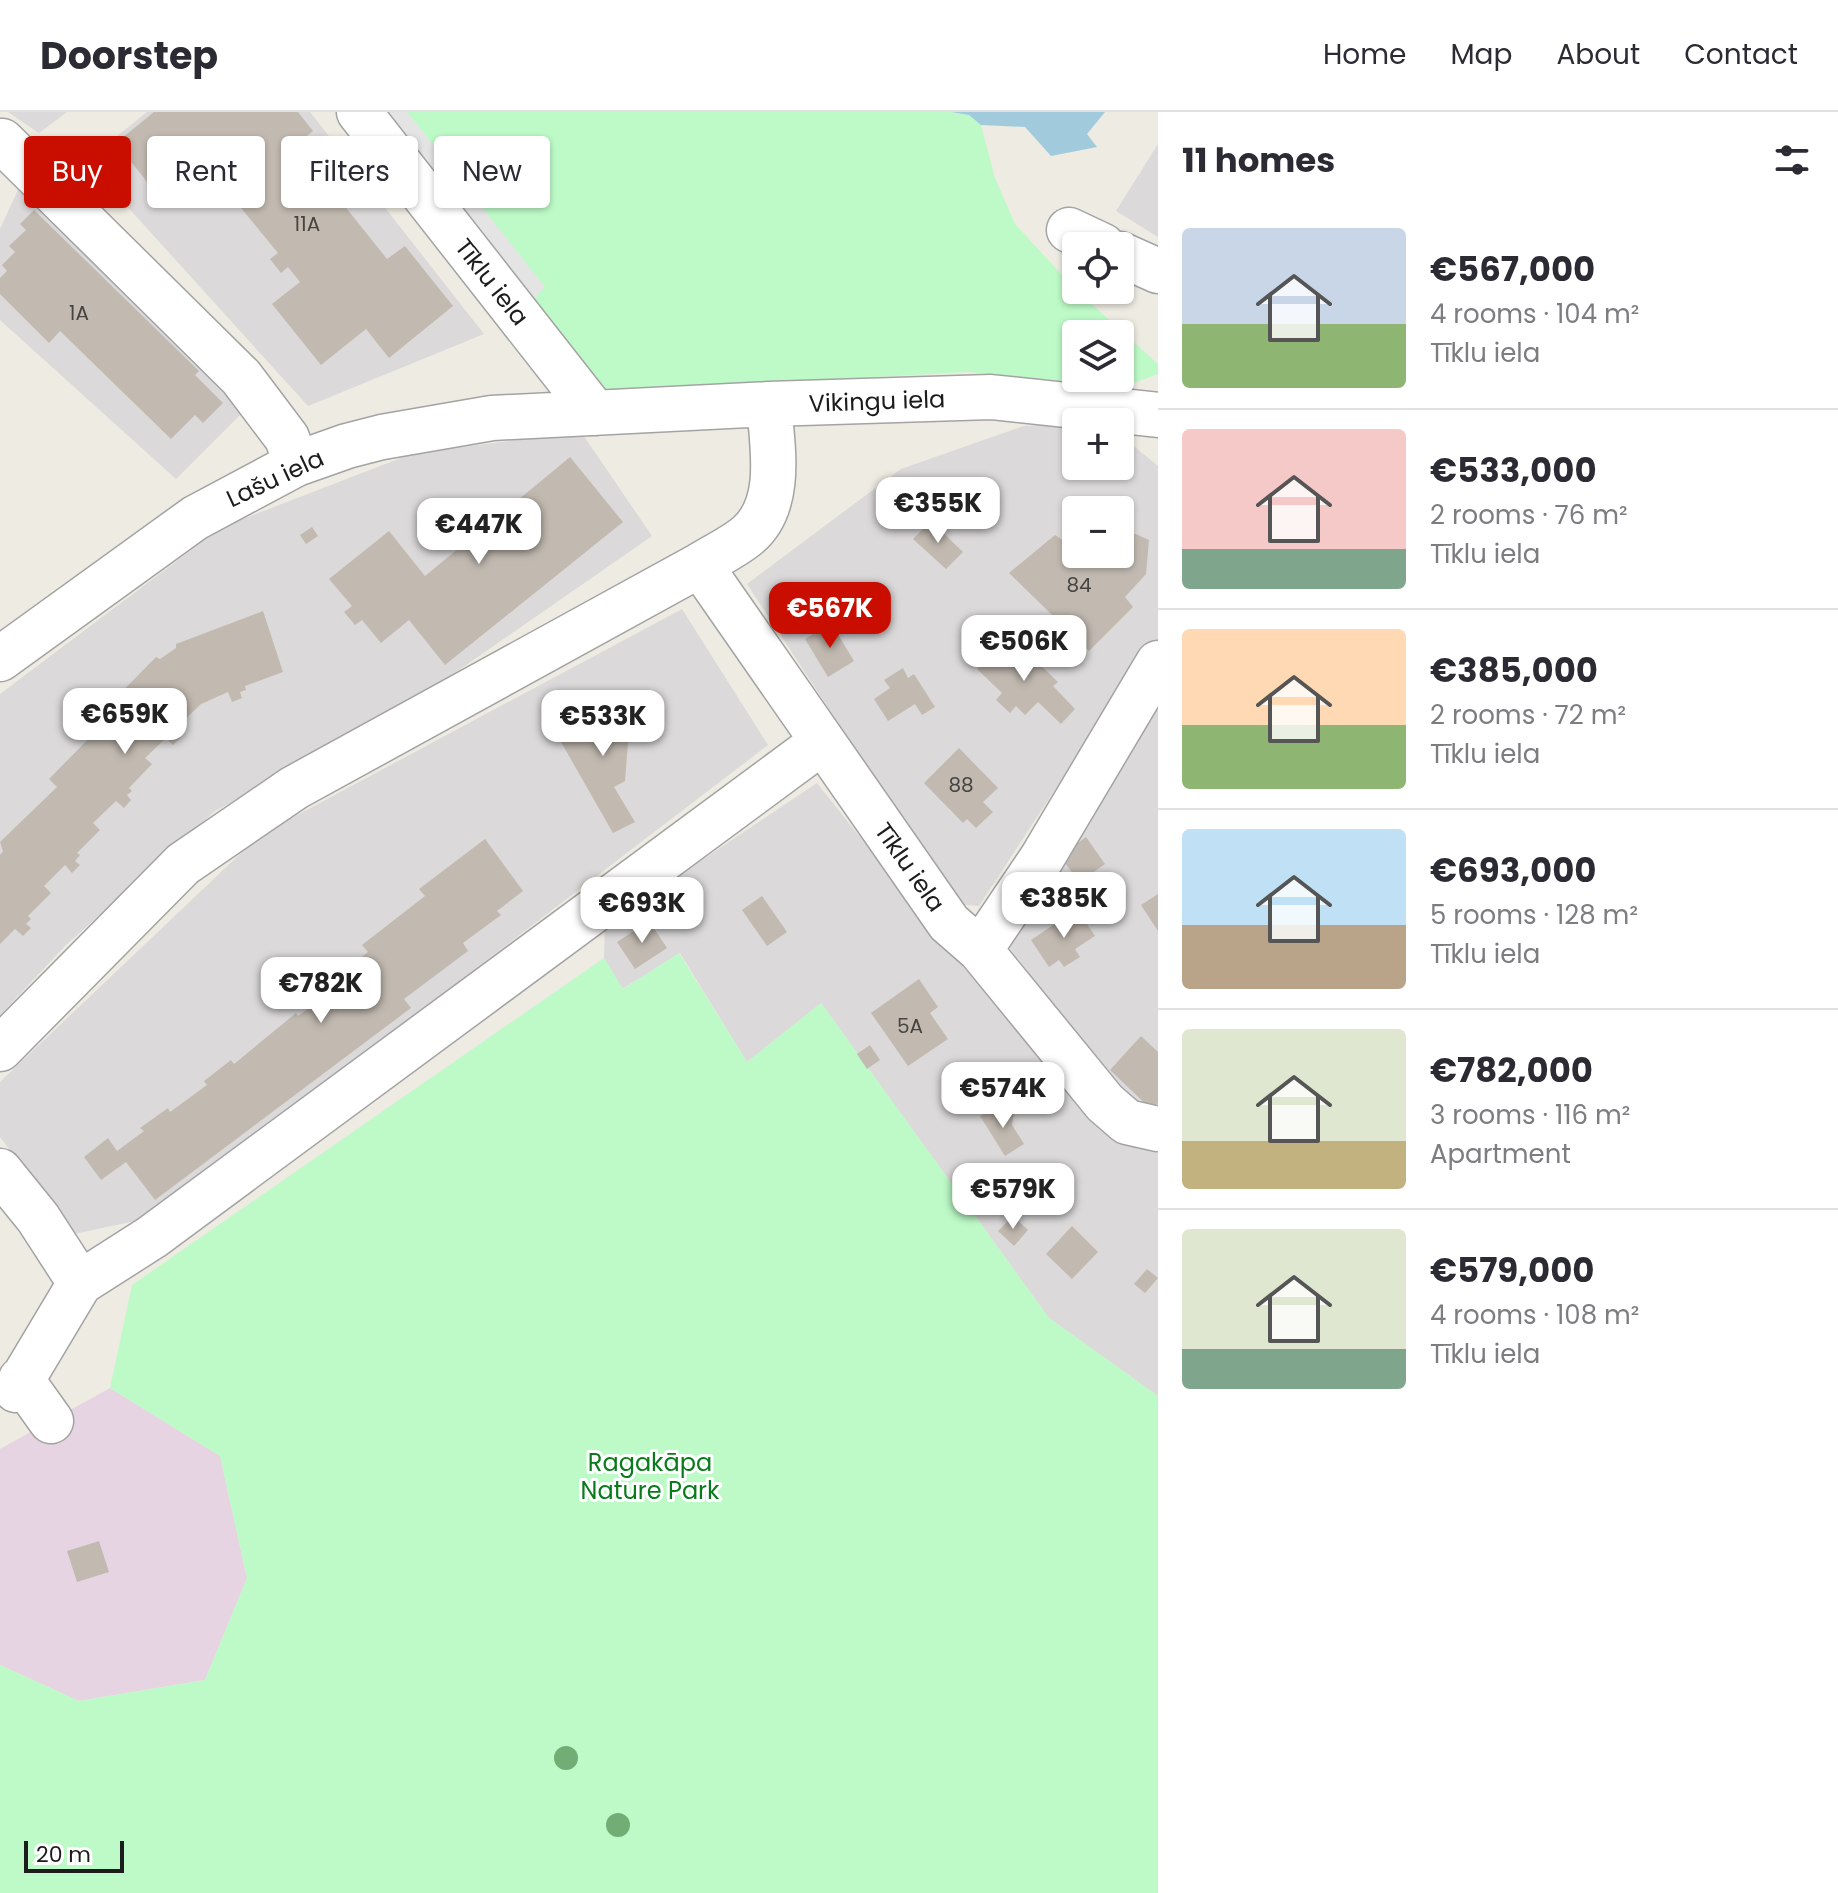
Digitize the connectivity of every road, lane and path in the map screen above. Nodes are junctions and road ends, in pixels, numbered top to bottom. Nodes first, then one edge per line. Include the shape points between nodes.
1 (359, 112) edge
2 (0, 145) edge
3 (1134, 260) edge
4 (1158, 271) edge
5 (769, 404) junction
6 (595, 413) junction
7 (1158, 415) edge
8 (296, 464) junction
9 (700, 565) junction
10 (0, 659) edge
11 (1153, 686) edge
12 (822, 742) junction
13 (980, 950) junction
14 (0, 1049) edge
15 (1158, 1129) edge
16 (0, 1171) edge
17 (80, 1283) junction
18 (51, 1421) dead end

1 - 6 street, Tīklu iela
2 - 8 street via 2,141 241,377 287,438
3 - 4 street
5 - 6 street, Vikingu iela
5 - 7 street, Vikingu iela via 991,397
5 - 9 street via 769,506 750,534
6 - 8 street, Lašu iela via 492,418 430,428 347,446
8 - 10 street, Lašu iela via 195,518
9 - 12 street, Tīklu iela
9 - 14 street via 251,816 183,864
11 - 13 street
12 - 13 street, Tīklu iela via 949,923
12 - 17 street via 152,1237
13 - 15 street, Tīklu iela via 1105,1103 1127,1122
16 - 17 street
17 - 18 street via 18,1384

